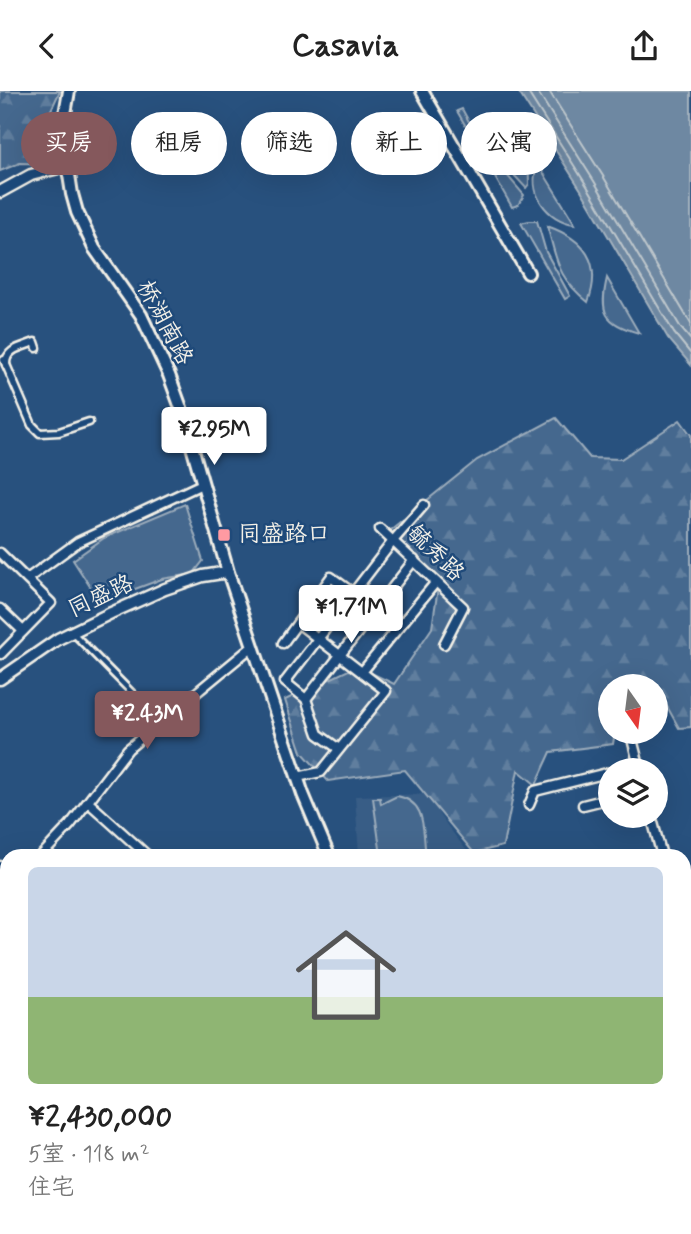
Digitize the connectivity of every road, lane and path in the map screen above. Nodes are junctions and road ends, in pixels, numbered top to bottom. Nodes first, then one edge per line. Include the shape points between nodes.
1 (69, 91) edge
2 (422, 91) edge
3 (65, 112) edge
4 (32, 175) edge
5 (68, 175) edge
6 (0, 194) edge
7 (528, 273) dead end
8 (37, 348) dead end
9 (89, 422) dead end
10 (202, 484) junction
11 (424, 505) dead end
12 (380, 529) dead end
13 (393, 541) junction
14 (0, 553) edge
15 (414, 561) junction
16 (228, 572) junction
17 (27, 579) junction
18 (436, 582) junction
19 (353, 593) junction
20 (0, 609) edge
21 (375, 610) junction
22 (298, 622) junction
23 (399, 627) junction
24 (23, 631) junction
25 (72, 632) junction
26 (318, 638) junction
27 (283, 643) dead end
28 (444, 645) dead end
29 (253, 646) junction
30 (1, 654) edge
31 (340, 655) junction
32 (362, 672) junction
33 (0, 679) edge
34 (306, 699) junction
35 (155, 716) dead end
36 (339, 750) junction
37 (598, 775) edge
38 (297, 777) junction
39 (598, 801) edge
40 (88, 802) junction
41 (529, 805) dead end
42 (583, 805) dead end
43 (655, 828) edge
44 (47, 849) edge
45 (140, 849) edge
46 (326, 849) edge
47 (660, 849) edge

1 - 3 main road, 桥湖南路
2 - 7 main road
4 - 6 street
5 - 10 main road, 桥湖南路 via 85,230 141,315 169,375
8 - 9 street via 35,342 12,351 5,364 32,425 40,433 50,434
10 - 16 main road, 桥湖南路
10 - 17 street via 78,542
11 - 13 street
12 - 13 street, 毓秀路
13 - 15 street, 毓秀路
13 - 19 street
14 - 17 street
15 - 18 street, 毓秀路
15 - 21 street
16 - 25 street, 同盛路 via 165,589
16 - 29 main road, 桥湖南路
17 - 24 street via 51,603
18 - 23 street
18 - 28 street, 毓秀路 via 463,607
19 - 21 street
19 - 22 street via 331,577
19 - 26 street
20 - 24 street
21 - 23 street
21 - 31 street
22 - 26 street
22 - 27 street
23 - 32 street
24 - 30 street
25 - 33 street, 同盛路
25 - 35 lane
26 - 31 street
26 - 34 street via 285,682
29 - 38 main road, 桥湖南路
29 - 40 street via 137,740
31 - 32 street
31 - 34 street
32 - 36 street via 386,691
34 - 36 street via 318,734
36 - 38 street via 321,772
37 - 41 street via 535,791
38 - 46 main road, 桥湖南路
39 - 42 street
40 - 44 street
40 - 45 street
43 - 47 street

